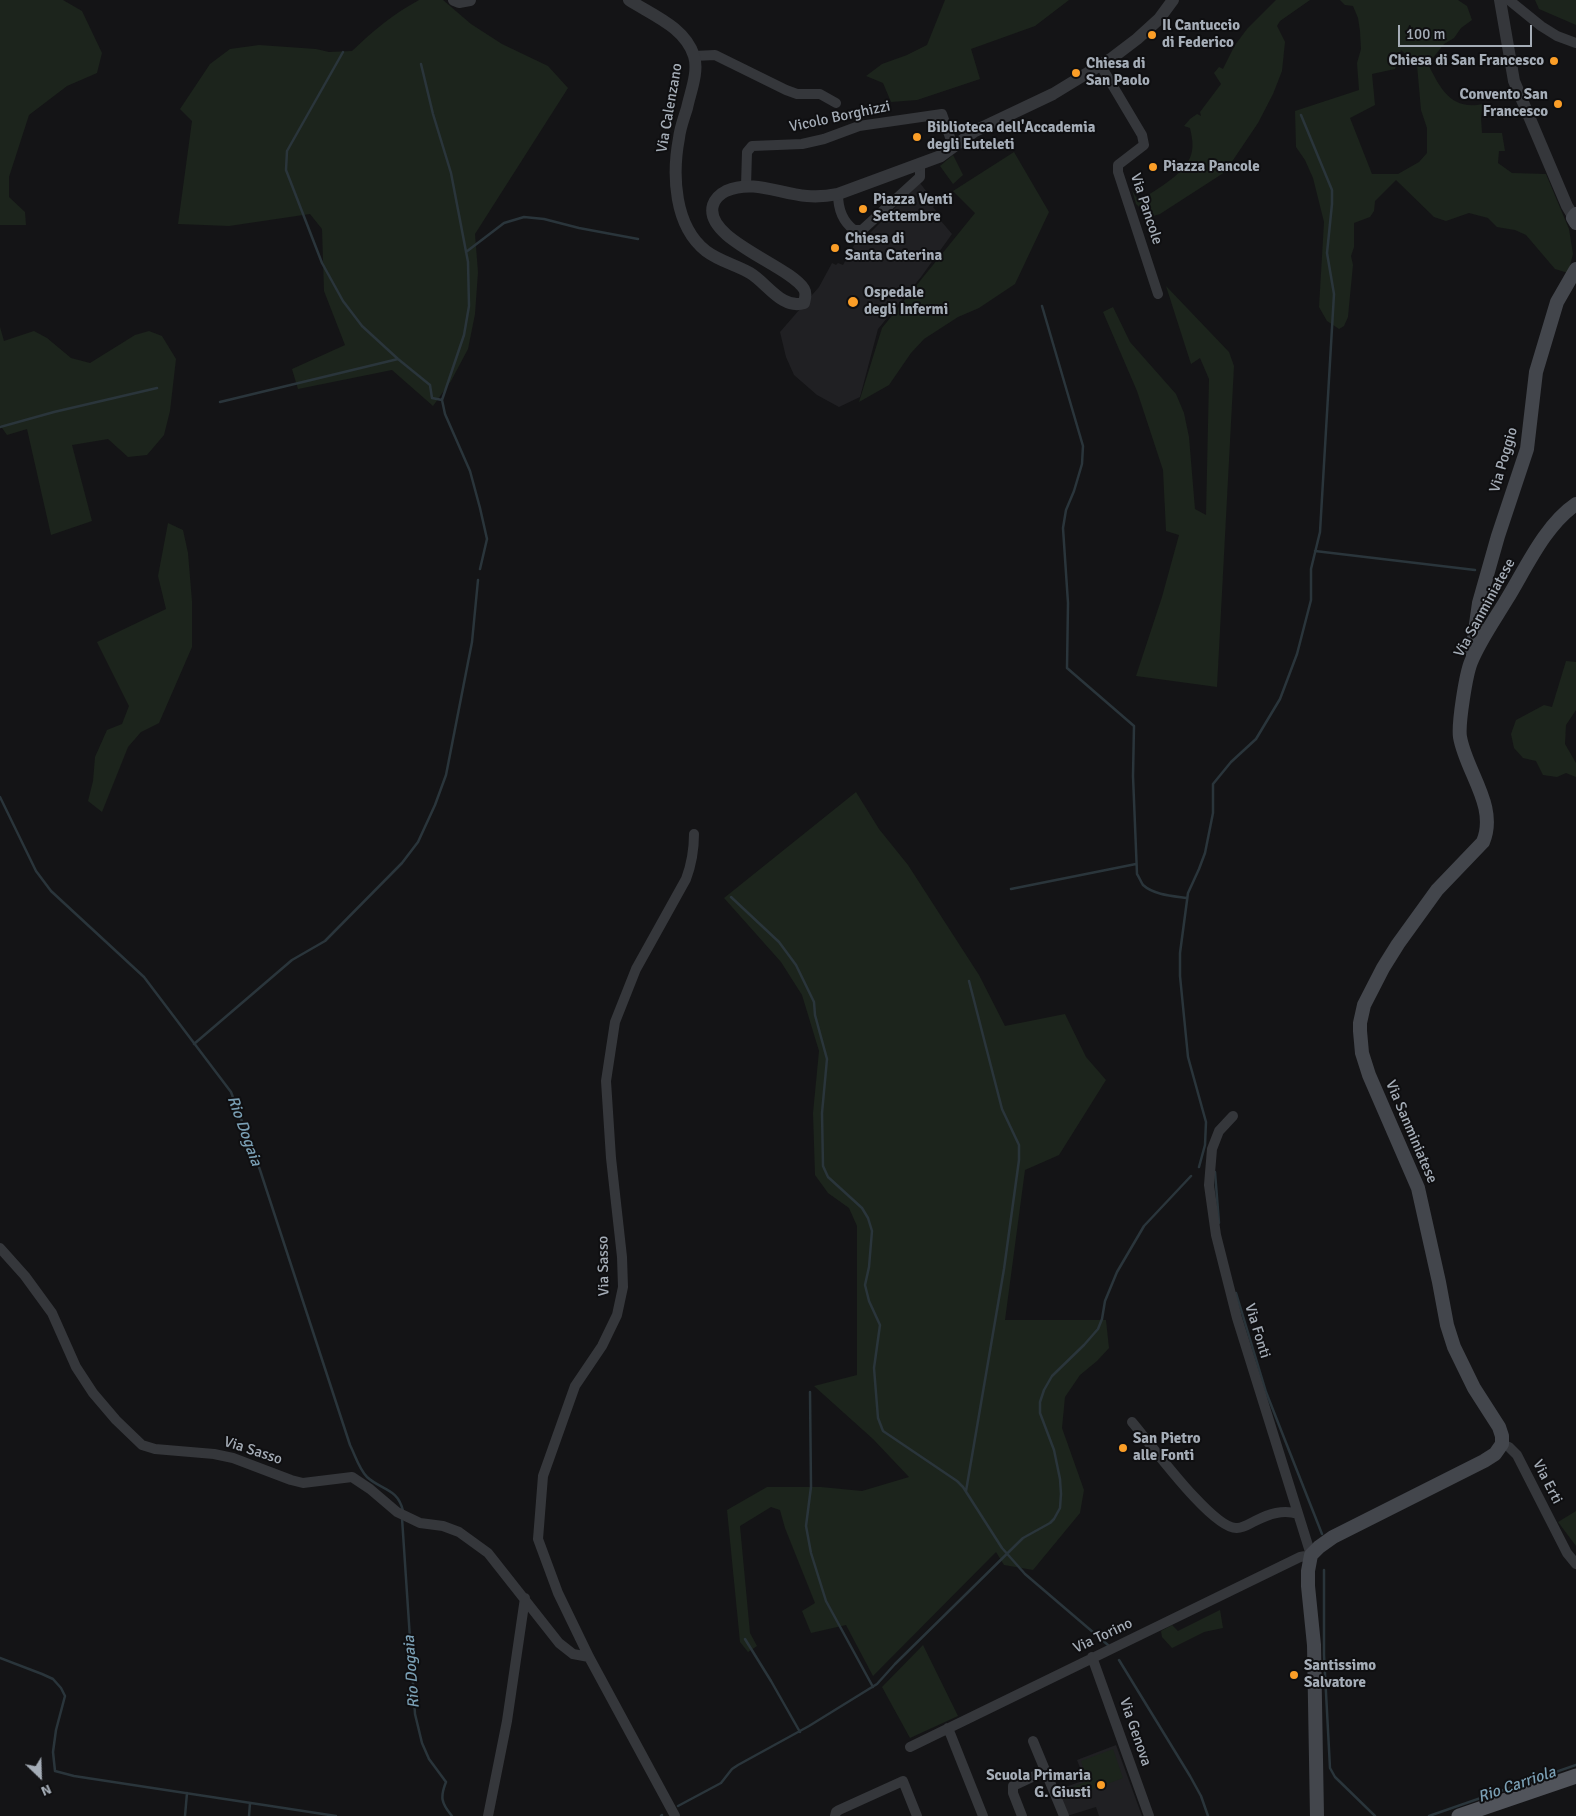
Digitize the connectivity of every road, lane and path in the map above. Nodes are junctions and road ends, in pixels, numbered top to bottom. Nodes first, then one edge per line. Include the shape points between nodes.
1 (454, 0) edge
2 (470, 0) edge
3 (629, 0) edge
4 (1172, 0) edge
5 (1500, 0) edge
6 (1508, 0) edge
7 (1576, 43) edge
8 (694, 56) junction
9 (1100, 66) junction
10 (836, 103) dead end
11 (953, 146) junction
12 (920, 164) junction
13 (746, 186) junction
14 (838, 194) junction
15 (1575, 218) edge
16 (1576, 269) edge
17 (1158, 294) dead end
18 (1576, 504) edge
19 (1470, 663) junction
20 (694, 834) dead end
21 (1233, 1116) dead end
22 (0, 1248) edge
23 (1132, 1422) dead end
24 (1502, 1444) junction
25 (1298, 1514) junction
26 (1311, 1556) junction
27 (1576, 1564) edge
28 (525, 1598) junction
29 (590, 1657) junction
30 (1092, 1657) junction
31 (948, 1728) junction
32 (1033, 1741) dead end
33 (910, 1747) dead end
34 (1045, 1771) junction
35 (1576, 1776) edge
36 (488, 1816) edge
37 (675, 1816) edge
38 (835, 1816) edge
39 (917, 1816) edge
40 (983, 1816) edge
41 (1022, 1816) edge
42 (1064, 1816) edge
43 (1148, 1816) edge
44 (1317, 1816) edge
45 (1459, 1816) edge

1 - 2 street
3 - 8 street, Via Calenzano via 674,28
4 - 9 street via 1152,27
5 - 15 street via 1514,81
6 - 7 street via 1541,26
8 - 10 street via 715,55 786,90 797,94 820,94
8 - 13 street, Via Calenzano via 695,72 679,138 676,166 680,214 686,228 707,252 750,274 788,303 796,306 804,303 804,289 728,236 714,219 716,198
9 - 11 street via 1033,104 975,130
9 - 17 street, Via Pancole via 1142,134 1144,145 1118,165 1118,172
11 - 12 street via 941,156
11 - 13 street, Vicolo Borghizzi via 942,114 859,126 802,144 752,146 747,152
12 - 14 street
12 - 14 street via 920,177 862,230 854,230 843,217
13 - 14 street via 808,197
16 - 19 main road, Via Poggio via 1557,302 1536,372 1527,449 1479,603
18 - 19 main road, Via Sanminiatese via 1559,518 1537,549
19 - 24 main road, Via Sanminiatese via 1459,726 1463,750 1485,804 1488,819 1485,836 1437,890 1383,968 1364,1005 1360,1031 1369,1075 1418,1188 1446,1326 1474,1388 1499,1427
20 - 29 street, Via Sasso via 692,864 686,879 636,970 615,1022 606,1081 622,1257 623,1287 617,1315 602,1346 575,1386 543,1476 538,1539 558,1593
21 - 25 street, Via Fonti via 1218,1131 1212,1149 1209,1185 1216,1235 1237,1318
22 - 28 street, Via Sasso via 52,1313 76,1367 93,1393 142,1445 233,1458 303,1483 352,1477 397,1512 420,1523 459,1532 474,1542 488,1553
23 - 25 street via 1183,1485 1231,1529 1242,1528 1276,1513
24 - 26 main road via 1484,1461 1333,1537
24 - 27 street, Via Erti via 1517,1455 1567,1553
25 - 26 street, Via Fonti
26 - 30 street, Via Torino via 1300,1557
26 - 44 main road via 1308,1586 1314,1645
28 - 29 street, Via Sasso via 559,1643 574,1654
28 - 36 street via 507,1721
29 - 37 street
30 - 31 street, Via Torino
30 - 43 street, Via Genova
31 - 33 street, Via Torino
31 - 40 street
32 - 34 street
34 - 41 street via 1013,1786
34 - 42 street
35 - 45 main road
38 - 39 street via 839,1810 903,1781

